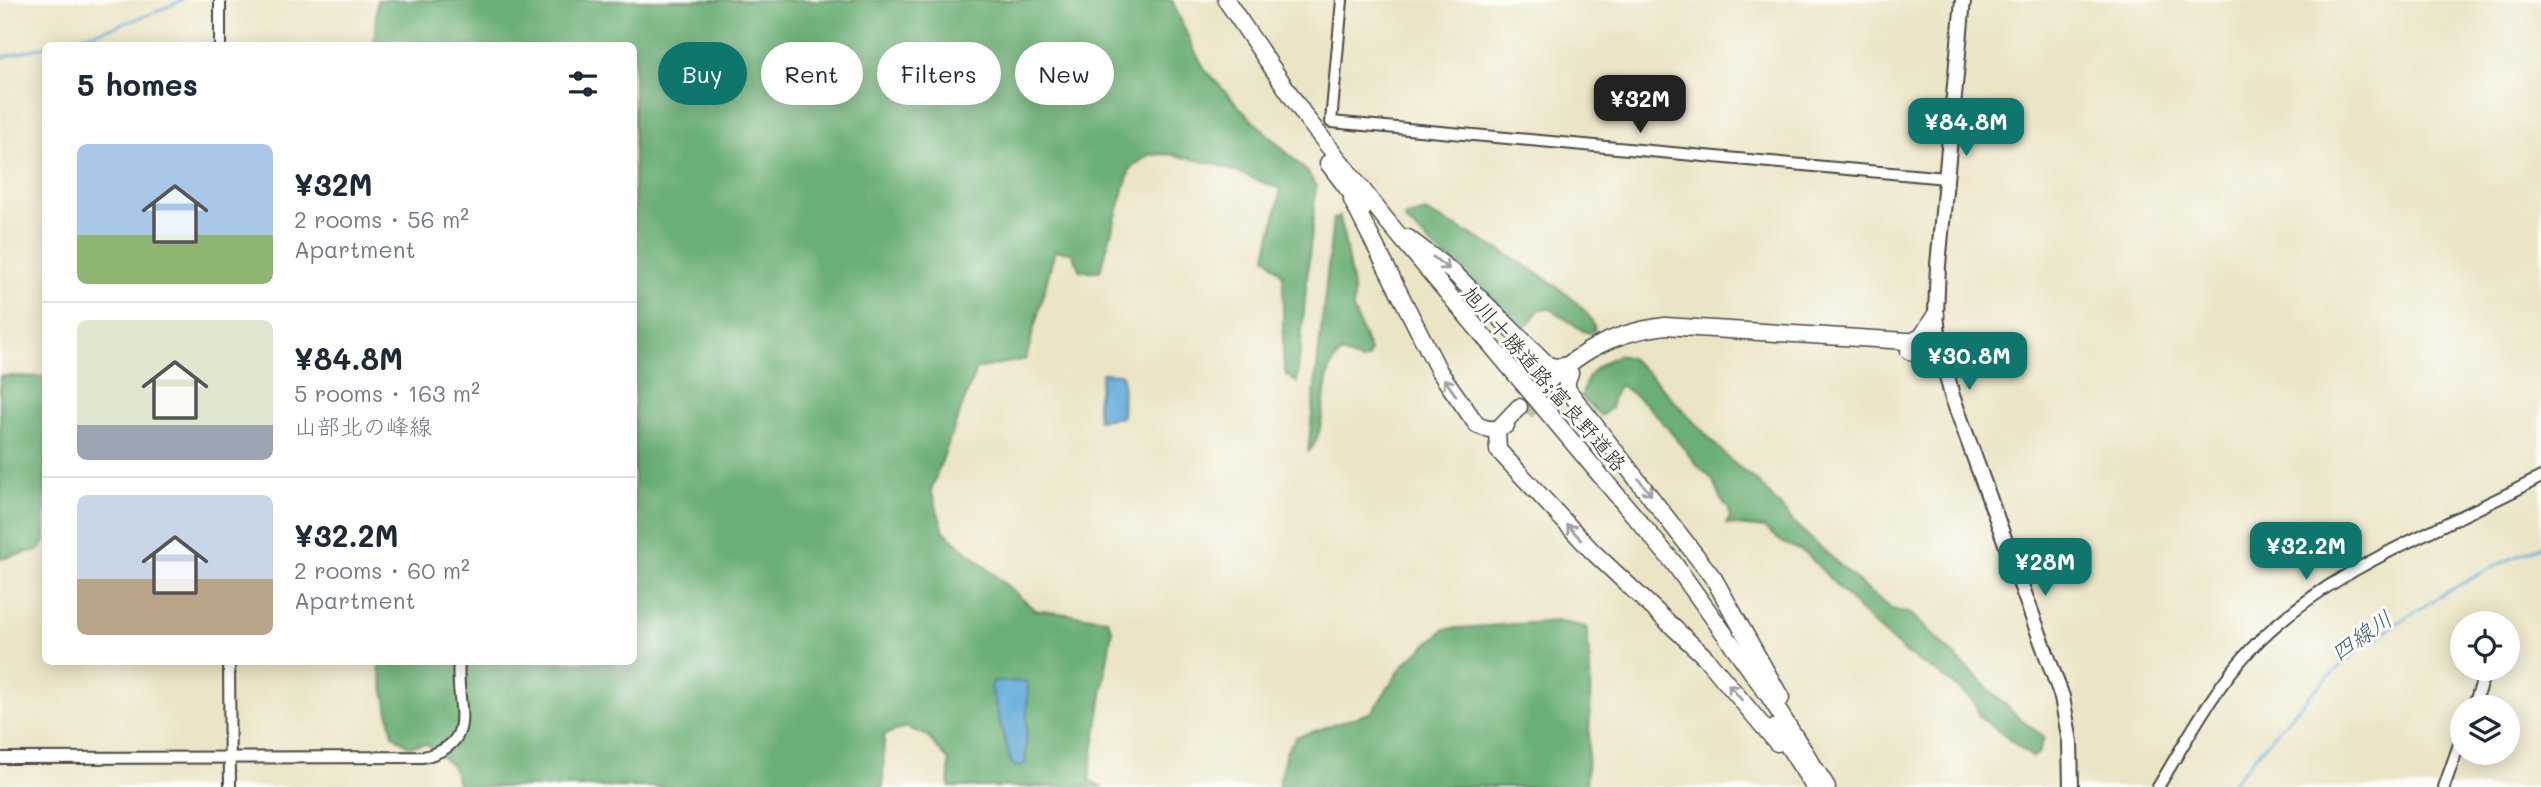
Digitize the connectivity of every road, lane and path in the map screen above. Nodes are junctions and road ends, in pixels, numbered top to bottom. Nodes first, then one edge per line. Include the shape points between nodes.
1 (220, 0) edge
2 (1214, 0) edge
3 (1226, 0) edge
4 (1342, 0) edge
5 (1963, 0) edge
6 (220, 42) edge
7 (1946, 178) junction
8 (1345, 186) junction
9 (1387, 221) junction
10 (1936, 314) junction
11 (1909, 347) junction
12 (1940, 348) junction
13 (1567, 369) junction
14 (1946, 373) junction
15 (1542, 392) tunnel mouth
16 (1522, 409) tunnel mouth
17 (1497, 430) junction
18 (2541, 477) edge
19 (229, 665) edge
20 (459, 665) edge
21 (230, 756) junction
22 (0, 758) edge
23 (2452, 765) edge
24 (1818, 783) edge
25 (230, 787) edge
26 (2071, 787) edge
27 (2158, 787) edge
28 (2444, 787) edge

1 - 6 street
2 - 8 highway, 旭川十勝道路;富良野道路
3 - 9 highway, 旭川十勝道路;富良野道路 via 1307,119
4 - 7 street via 1331,122
5 - 7 main road
7 - 10 main road
17 -> 8 highway via 1477,425 1439,371
8 - 24 highway, 旭川十勝道路;富良野道路 via 1664,568
9 -> 13 highway via 1454,273 1548,365
9 - 24 highway, 旭川十勝道路;富良野道路 via 1672,562 1767,692
10 - 11 highway via 1922,337
10 - 12 main road
11 - 12 highway
11 - 13 highway via 1665,326 1626,332 1587,351
11 - 14 highway via 1928,356
12 - 14 main road
13 - 15 highway
13 -> 24 highway via 1567,389 1714,579 1771,679
14 - 26 main road via 2062,697
16 - 17 highway
24 -> 17 highway via 1705,657 1592,551 1510,465 1498,450
18 - 27 street via 2344,576 2282,620 2249,652 2208,704
19 - 21 street
20 - 21 street via 460,734 435,754
21 - 22 street
21 - 25 street
23 - 28 street

